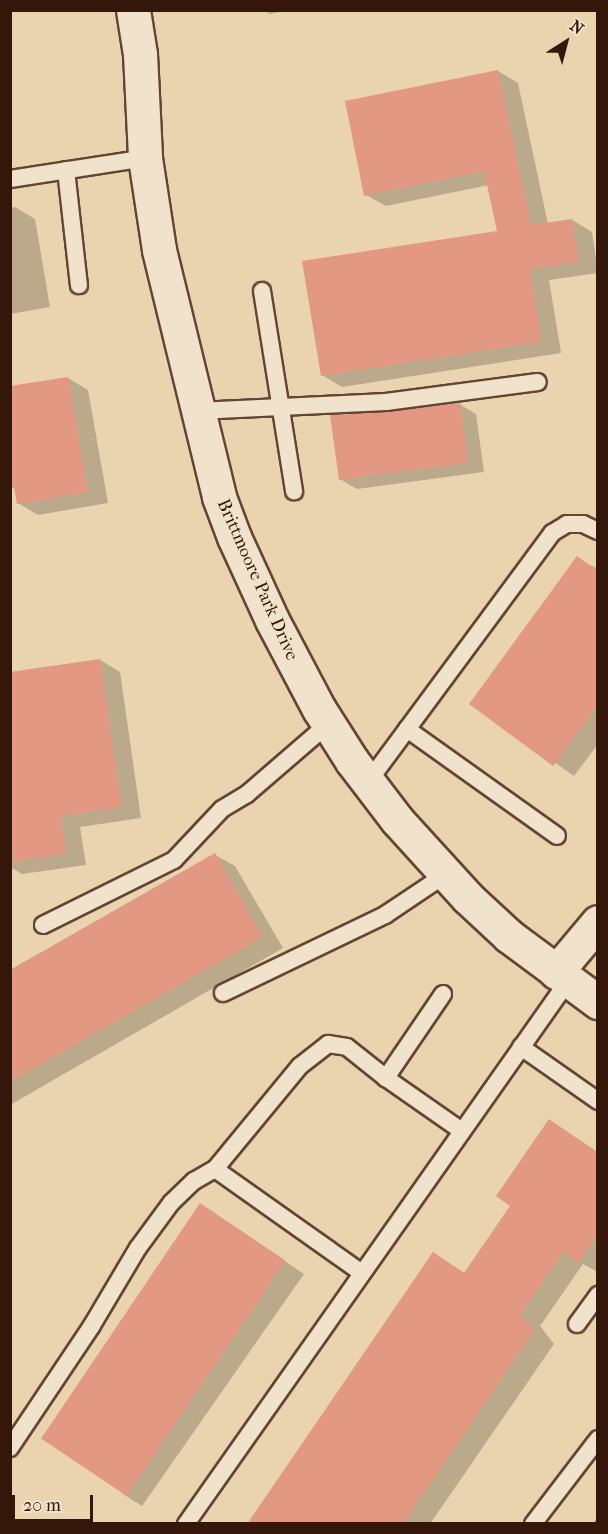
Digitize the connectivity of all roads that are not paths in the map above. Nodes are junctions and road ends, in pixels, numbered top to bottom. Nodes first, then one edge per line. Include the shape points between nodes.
1 (133, 10) edge
2 (145, 158) junction
3 (66, 170) junction
4 (10, 179) edge
5 (79, 285) dead end
6 (262, 291) dead end
7 (538, 382) dead end
8 (279, 406) junction
9 (197, 411) junction
10 (294, 491) dead end
11 (597, 531) edge
12 (328, 724) junction
13 (407, 729) junction
14 (368, 782) junction
15 (557, 836) dead end
16 (446, 874) junction
17 (597, 922) edge
18 (43, 925) dead end
19 (562, 976) junction
20 (223, 993) dead end
21 (443, 994) dead end
22 (597, 1002) edge
23 (521, 1047) junction
24 (386, 1078) junction
25 (597, 1101) edge
26 (462, 1131) junction
27 (214, 1169) junction
28 (362, 1273) junction
29 (597, 1295) edge
30 (577, 1324) dead end
31 (597, 1439) edge
32 (10, 1448) edge
33 (186, 1524) edge
34 (533, 1524) edge

1 - 2 street, Brittmoore Park Drive via 140,54
2 - 3 lane
2 - 9 street, Brittmoore Park Drive via 159,250
3 - 4 lane
3 - 5 lane
6 - 8 lane
7 - 8 lane via 386,402
8 - 9 lane
8 - 10 lane
9 - 12 street, Brittmoore Park Drive via 234,537 272,620
11 - 13 lane via 583,524 567,524 552,533
12 - 14 street, Brittmoore Park Drive
12 - 18 lane via 247,794 222,809 174,860
13 - 14 lane
13 - 15 lane
14 - 16 street, Brittmoore Park Drive
16 - 19 street, Brittmoore Park Drive via 509,936
16 - 20 lane via 385,915
17 - 19 street
19 - 22 street, Brittmoore Park Drive
19 - 23 lane
21 - 24 lane
23 - 25 lane
23 - 26 lane
24 - 26 lane
24 - 27 lane via 347,1047 328,1044 300,1066
26 - 28 lane
27 - 28 lane
27 - 32 lane via 171,1203 138,1248
28 - 33 lane
29 - 30 lane
31 - 34 lane

